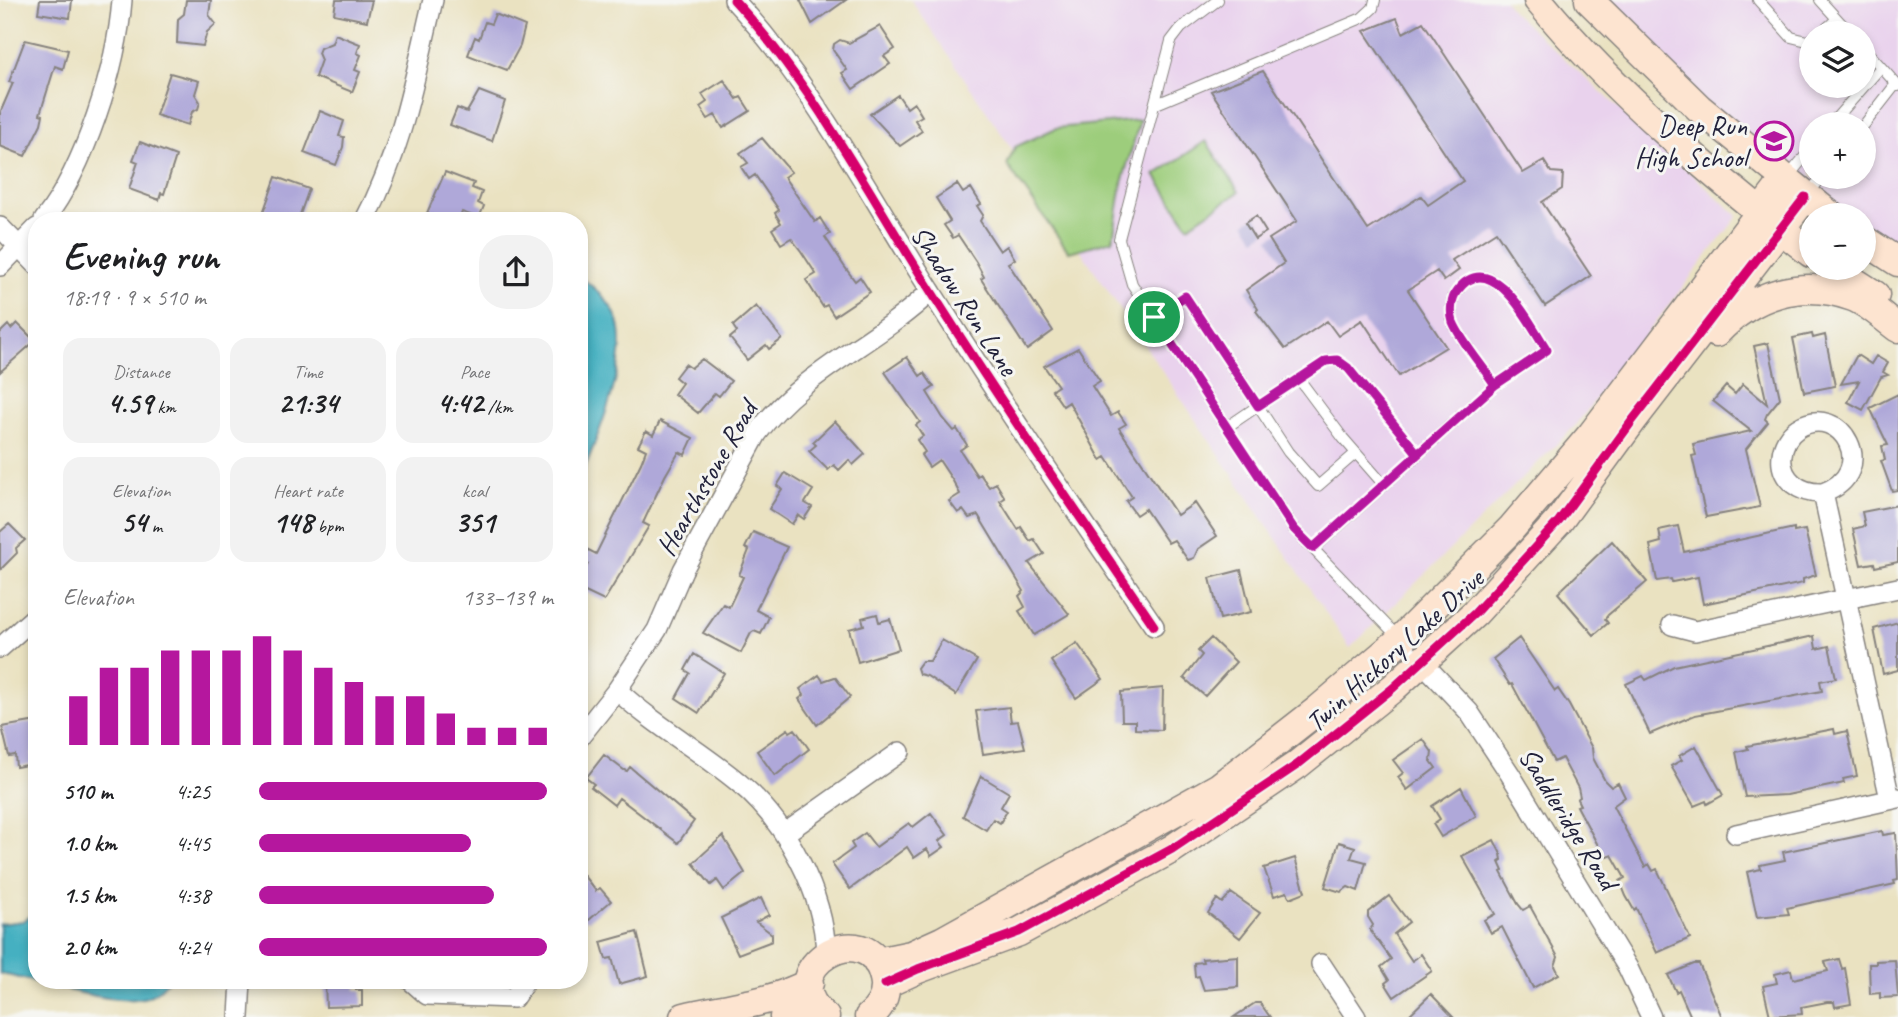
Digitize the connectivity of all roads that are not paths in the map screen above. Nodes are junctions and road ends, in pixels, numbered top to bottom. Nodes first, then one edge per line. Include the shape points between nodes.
1 (122, 0) edge
2 (433, 0) edge
3 (734, 0) edge
4 (1218, 0) edge
5 (1375, 0) edge
6 (1538, 0) edge
7 (1589, 0) edge
8 (1758, 0) edge
9 (1820, 0) edge
10 (1837, 19) joint
11 (1835, 21) edge
12 (1799, 39) edge
13 (1876, 61) edge
14 (1881, 67) junction
15 (1876, 72) edge
16 (1897, 85) edge
17 (1154, 105) junction
18 (1875, 112) edge
19 (1799, 181) edge
20 (1800, 189) edge
21 (1807, 189) edge
22 (1820, 203) edge
23 (51, 212) edge
24 (369, 212) edge
25 (1770, 221) junction
26 (0, 227) edge
27 (28, 237) edge
28 (1799, 244) edge
29 (19, 246) junction
30 (1876, 248) edge
31 (28, 256) edge
32 (1898, 262) edge
33 (0, 266) edge
34 (1851, 280) edge
35 (931, 291) junction
36 (1898, 311) edge
37 (1154, 317) junction
38 (1898, 328) edge
39 (1299, 379) junction
40 (1495, 385) junction
41 (1258, 406) junction
42 (1632, 421) junction
43 (1227, 427) junction
44 (1356, 453) junction
45 (1418, 454) junction
46 (1384, 485) junction
47 (1823, 493) dead end
48 (1313, 548) junction
49 (1898, 588) edge
50 (1845, 599) junction
51 (28, 623) edge
52 (1672, 625) dead end
53 (1154, 626) dead end
54 (1401, 640) junction
55 (0, 648) edge
56 (1421, 661) junction
57 (617, 690) junction
58 (588, 727) edge
59 (900, 751) dead end
60 (1894, 799) edge
61 (784, 834) junction
62 (1736, 834) dead end
63 (836, 950) junction
64 (1321, 964) dead end
65 (881, 973) junction
66 (808, 983) junction
67 (241, 989) edge
68 (420, 989) edge
69 (520, 989) edge
70 (821, 1013) edge
71 (871, 1016) edge
72 (239, 1017) edge
73 (684, 1017) edge
74 (784, 1017) edge
75 (1356, 1017) edge
76 (1651, 1017) edge

1 - 23 street via 93,120
2 - 24 street via 394,157
3 - 35 street, Shadow Run Lane via 774,47 826,123
4 - 17 lane via 1171,41
5 - 17 lane via 1362,18
6 - 25 street via 1611,81
7 - 19 street via 1699,108
8 - 12 lane via 1791,37
9 - 10 lane
10 - 11 lane
13 - 14 lane
14 - 15 lane
14 - 16 lane
16 - 18 lane
17 - 37 lane via 1119,239 1132,284
20 - 25 street, Twin Hickory Lake Drive
21 - 22 street
25 - 28 street
25 - 42 street, Twin Hickory Lake Drive
25 - 54 street, Twin Hickory Lake Drive via 1551,482 1469,574
26 - 29 street
27 - 29 street
29 - 31 street
29 - 33 street
30 - 32 street
34 - 36 street
35 - 53 street, Shadow Run Lane
35 - 57 street, Hearthstone Road via 905,316 796,390 772,412 683,570 657,630
37 - 41 lane via 1185,296
37 - 43 lane
38 - 42 street via 1855,298 1820,289 1790,290 1757,299 1730,318
39 - 41 lane
39 - 44 lane
39 - 45 lane via 1326,361 1337,360
40 - 40 lane via 1547,350 1509,290 1497,281 1478,278 1462,284 1454,294 1453,321
40 - 45 lane
41 - 43 lane
41 - 44 lane via 1318,486
42 - 56 street, Twin Hickory Lake Drive via 1559,522 1475,613
43 - 48 lane via 1294,529
44 - 46 lane
45 - 46 lane
46 - 48 lane
47 - 50 street
48 - 54 lane
49 - 50 street
50 - 52 street via 1695,631
50 - 60 street
51 - 55 street
54 - 56 lane
54 - 65 street, Twin Hickory Lake Drive via 1219,787
56 - 65 street, Twin Hickory Lake Drive via 1297,765 1172,849 1019,932 918,969
56 - 76 street, Saddleridge Road via 1469,712 1510,774 1628,968
57 - 58 street, Hearthstone Road
57 - 61 street via 646,717 739,782
59 - 61 street
60 - 62 street
61 - 63 street via 823,917 820,926
63 - 65 street via 858,948
63 - 66 street via 816,962
64 - 75 street
65 - 71 street via 879,1007
66 - 70 street via 811,1000
66 - 73 street via 736,1008
67 - 72 street
68 - 69 street via 427,995 481,998 514,998
70 - 74 street

